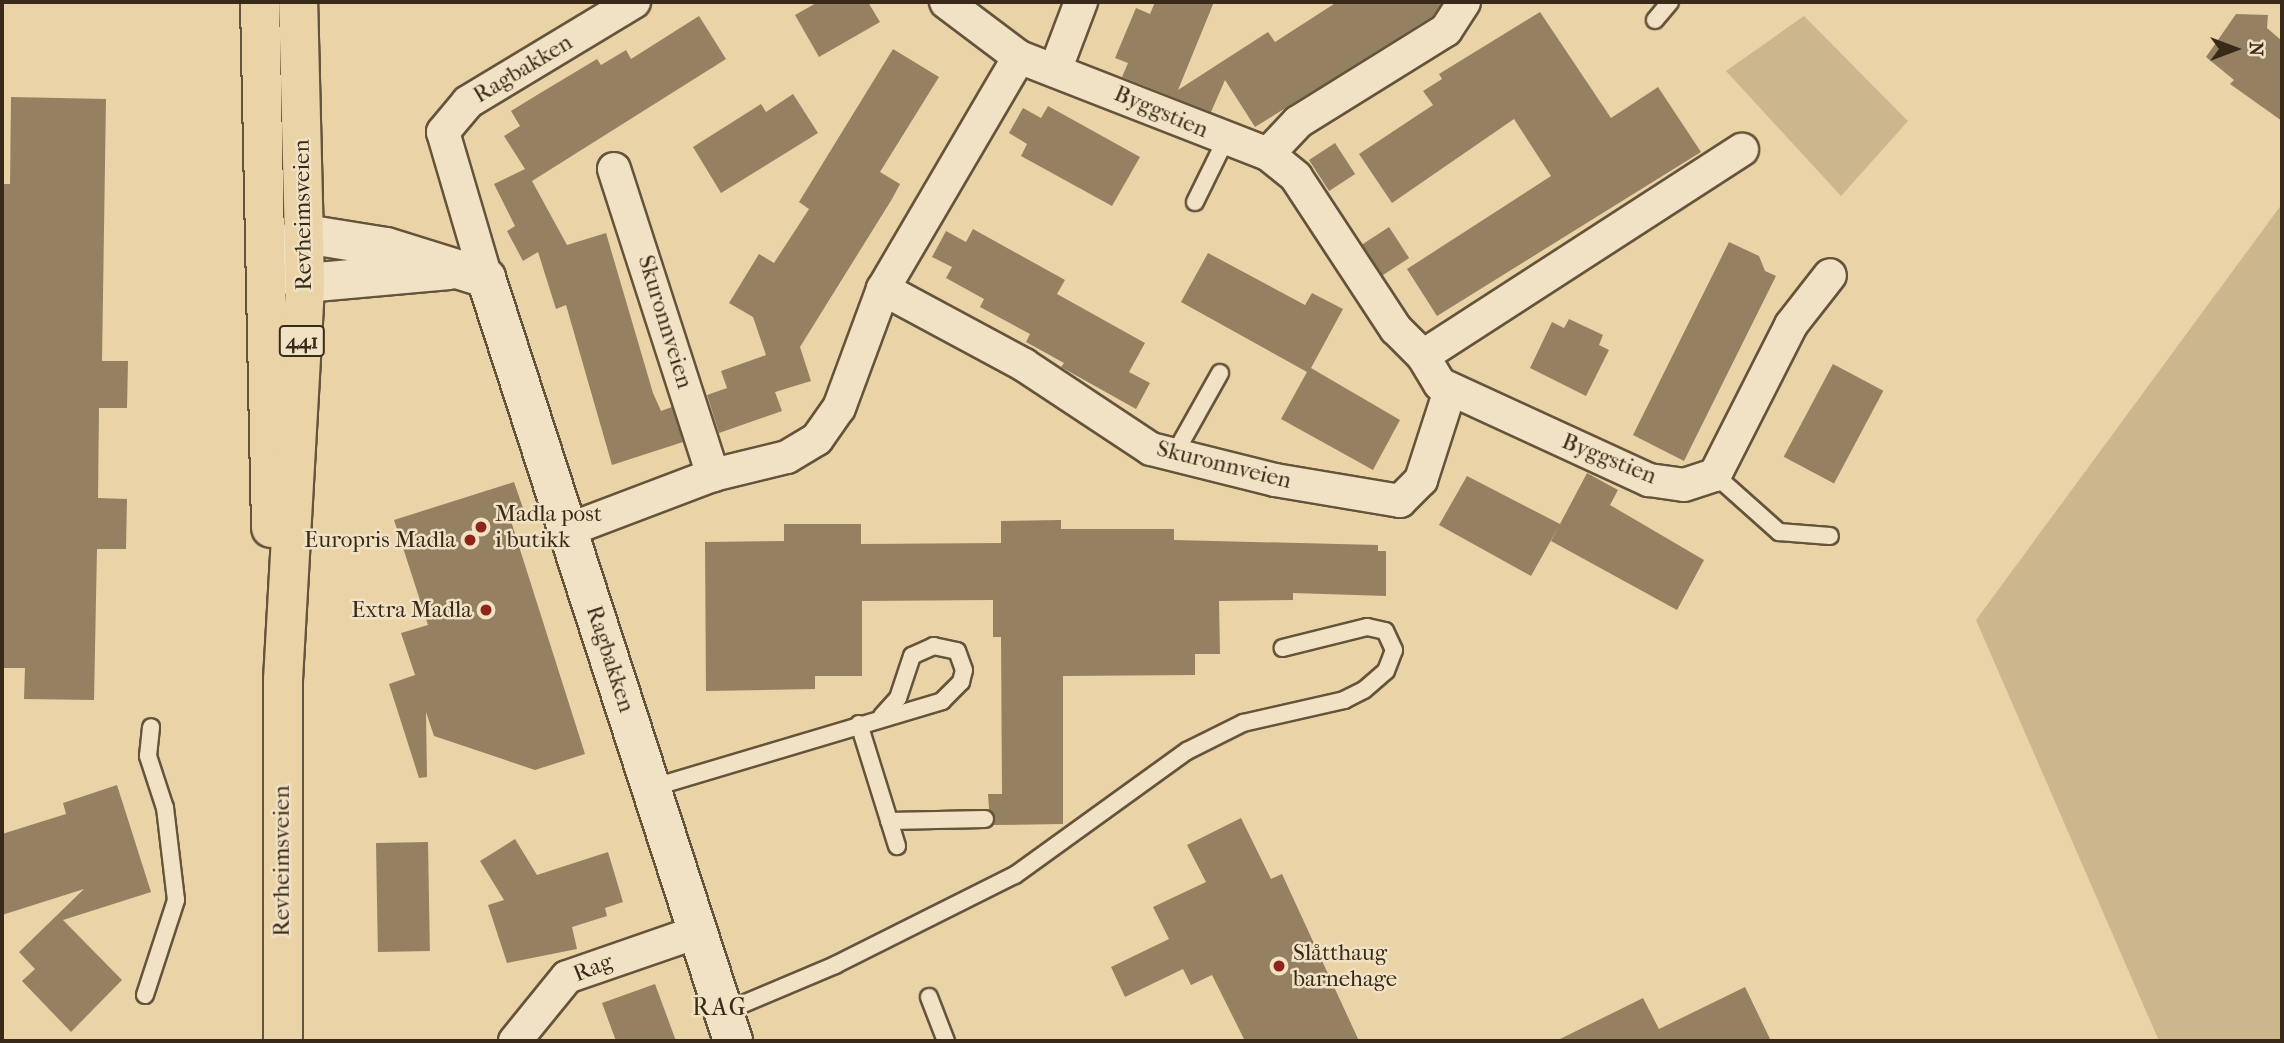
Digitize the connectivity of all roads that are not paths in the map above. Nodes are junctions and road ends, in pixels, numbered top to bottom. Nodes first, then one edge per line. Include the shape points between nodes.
1 (260, 2) edge
2 (298, 2) edge
3 (634, 2) edge
4 (946, 2) edge
5 (1082, 2) edge
6 (1464, 2) edge
7 (1670, 2) edge
8 (1655, 20) dead end
9 (1019, 57) junction
10 (1056, 68) junction
11 (1226, 139) junction
12 (1742, 150) dead end
13 (1268, 154) junction
14 (614, 169) dead end
15 (1195, 202) dead end
16 (305, 234) junction
17 (265, 260) junction
18 (468, 274) junction
19 (1830, 275) dead end
20 (305, 283) junction
21 (883, 289) junction
22 (1423, 356) junction
23 (1220, 373) dead end
24 (1450, 390) junction
25 (1174, 455) junction
26 (713, 475) junction
27 (1715, 475) junction
28 (568, 530) junction
29 (1830, 536) dead end
30 (1283, 648) dead end
31 (283, 680) junction
32 (882, 716) junction
33 (859, 724) junction
34 (151, 727) dead end
35 (651, 788) junction
36 (985, 819) dead end
37 (889, 821) junction
38 (897, 846) dead end
39 (697, 932) junction
40 (145, 995) dead end
41 (929, 997) dead end
42 (728, 1027) edge
43 (283, 1041) edge
44 (515, 1041) edge
45 (946, 1041) edge

1 - 17 main road, Revheimsveien / 441
2 - 16 main road, Revheimsveien / 441
3 - 18 street, Ragbakken via 468,102 443,132
4 - 9 street, Byggstien
5 - 10 street
6 - 13 street via 1446,30 1298,122
7 - 8 lane
9 - 10 street, Byggstien
9 - 21 street
10 - 11 street, Byggstien
11 - 13 street, Byggstien
11 - 15 lane
12 - 22 street
13 - 22 street, Byggstien via 1296,177 1396,329
14 - 26 street, Skuronnveien
16 - 17 street
16 - 18 street via 386,247
16 - 20 main road, Revheimsveien / 441
17 - 20 street
17 - 31 main road, Revheimsveien / 441 via 268,487
18 - 20 street
18 - 28 street, Ragbakken
19 - 27 street via 1791,325
20 - 31 main road, Revheimsveien / 441
21 - 25 street, Skuronnveien via 1024,365 1151,449
21 - 26 street via 839,408 817,439 787,457
22 - 24 street, Byggstien
23 - 25 lane
24 - 25 street, Skuronnveien via 1421,480 1400,501 1275,480
24 - 27 street, Byggstien via 1649,480 1684,485
26 - 28 street
27 - 29 lane via 1779,532
28 - 35 street, Ragbakken
30 - 42 lane via 1367,627 1385,631 1394,650 1386,671 1364,690 1344,701 1243,723 1187,751 1015,874 835,965
31 - 43 main road, Revheimsveien / 441
32 - 32 lane via 942,701 953,692 964,670 957,651 934,646 912,656 898,698
32 - 33 lane
33 - 35 lane
33 - 37 lane
34 - 40 lane via 148,756 165,808 176,900
35 - 39 street, Ragbakken
36 - 37 lane
37 - 38 lane
39 - 42 street, Ragbakken
39 - 44 street, Rag via 567,977
41 - 45 lane

